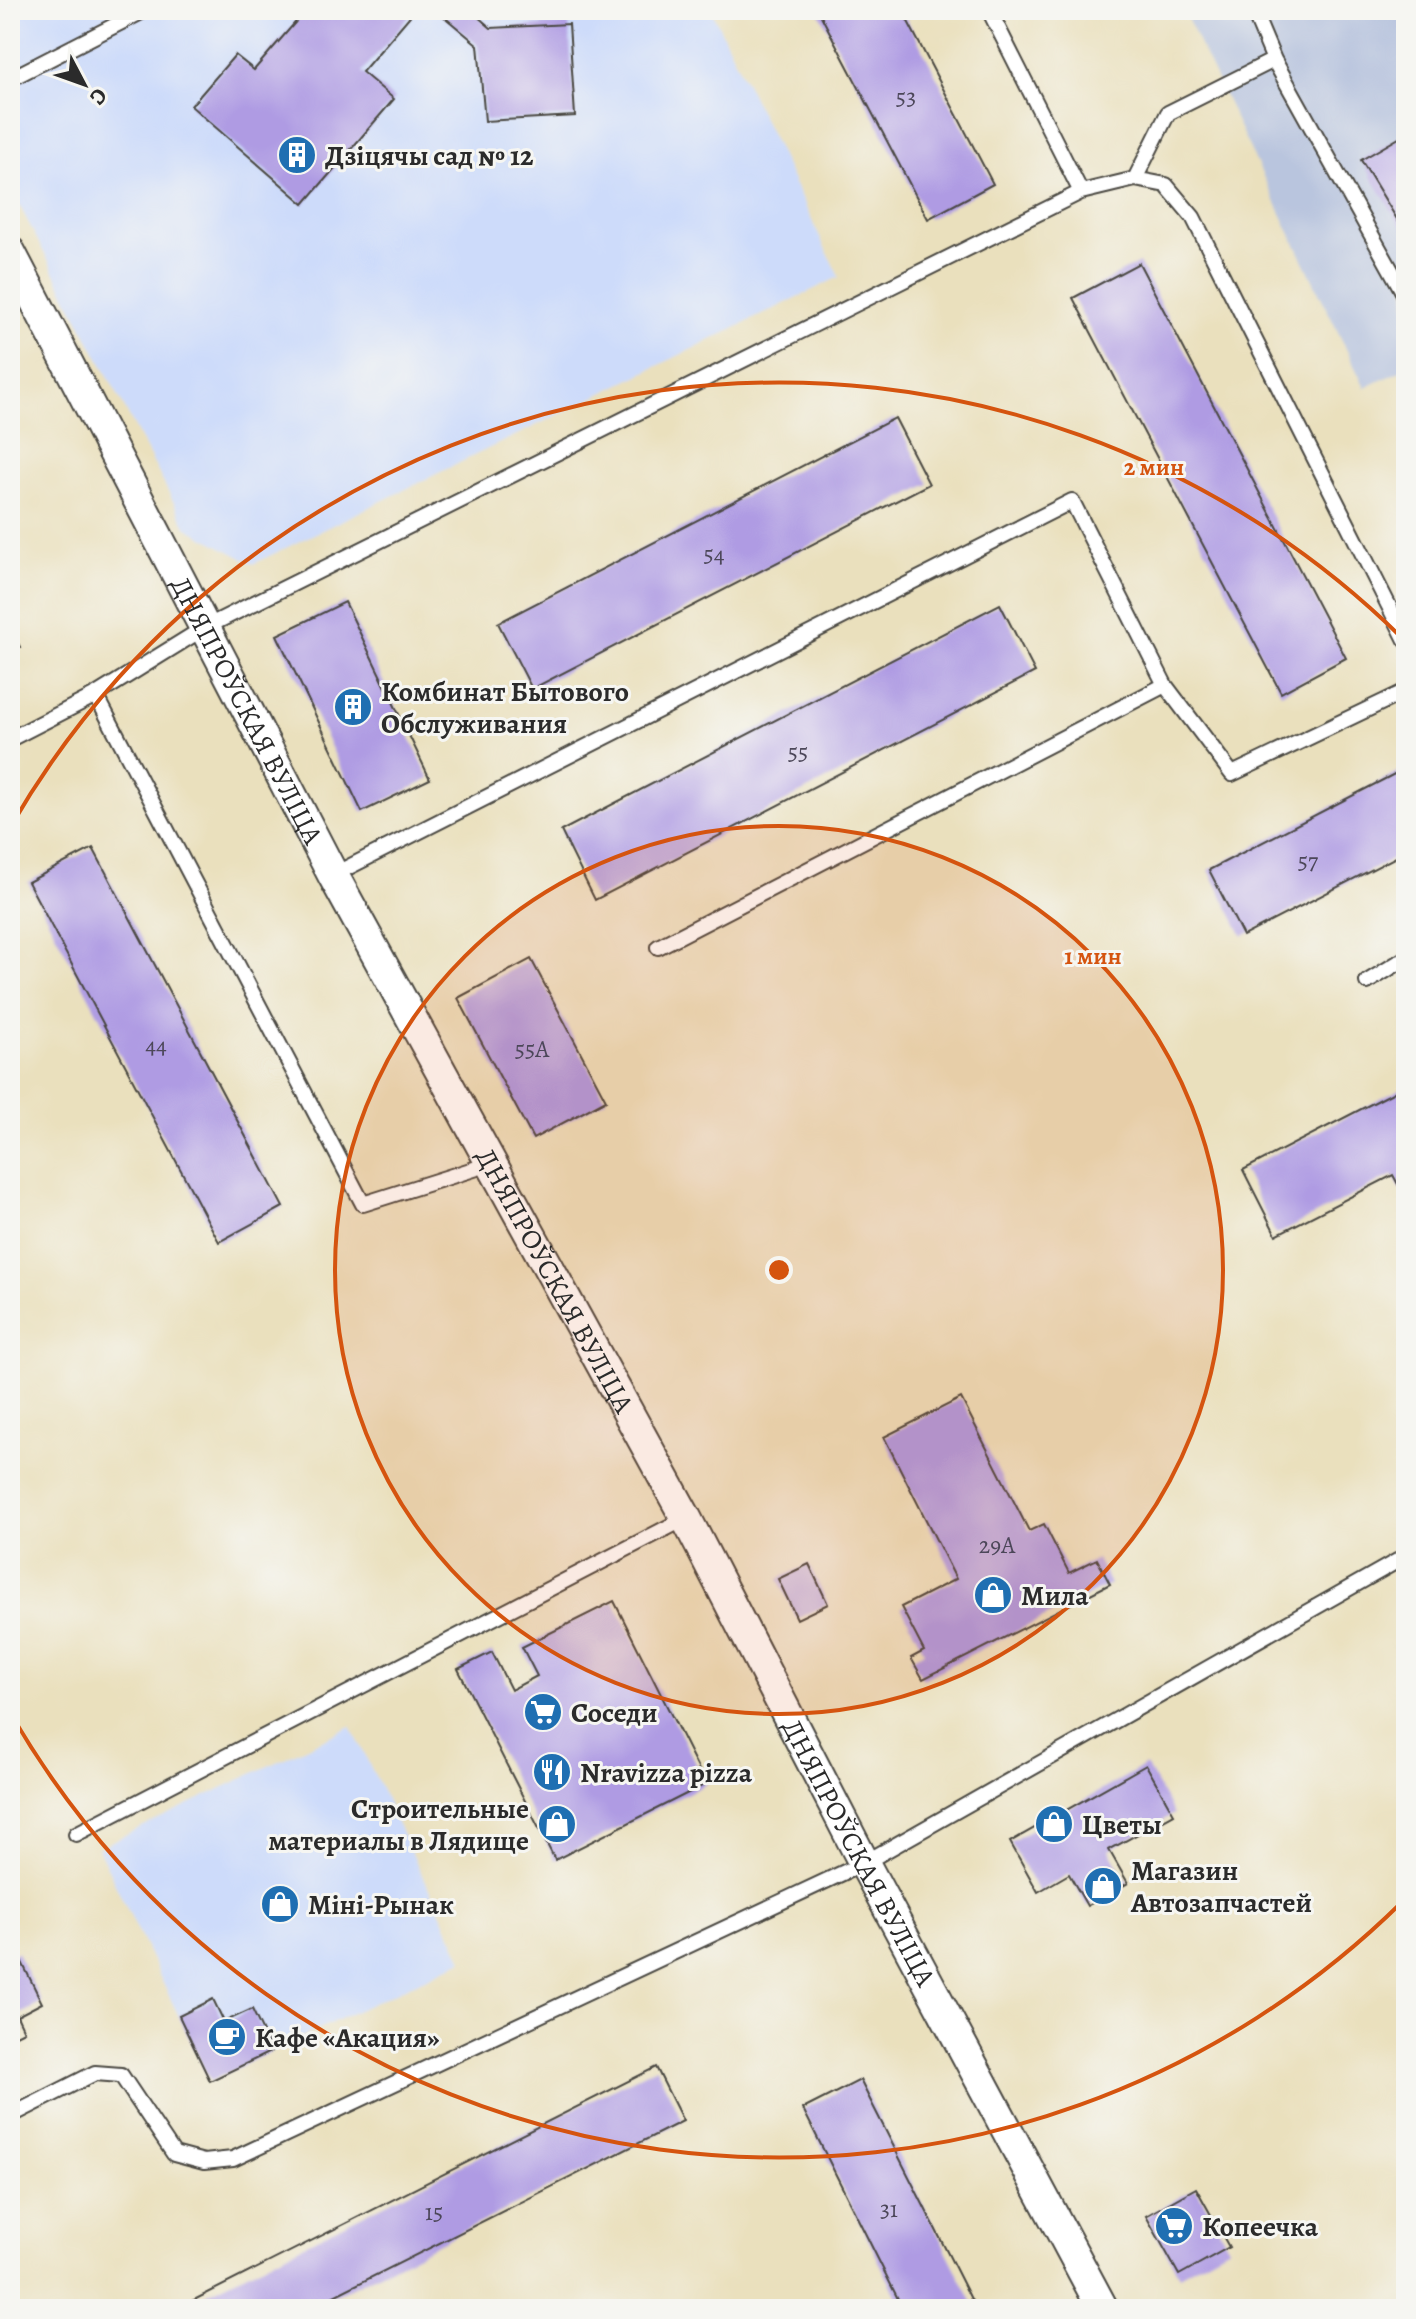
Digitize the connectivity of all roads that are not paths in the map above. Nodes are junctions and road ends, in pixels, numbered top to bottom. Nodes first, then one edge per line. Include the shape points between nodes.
1 (145, 10) edge
2 (989, 10) edge
3 (1253, 10) edge
4 (1274, 60) junction
5 (10, 79) edge
6 (1135, 179) junction
7 (1081, 192) junction
8 (10, 252) edge
9 (1406, 297) edge
10 (204, 628) junction
11 (1406, 640) edge
12 (1165, 685) junction
13 (1406, 691) edge
14 (96, 695) junction
15 (10, 739) edge
16 (333, 875) junction
17 (658, 947) dead end
18 (1406, 958) edge
19 (1367, 982) dead end
20 (493, 1163) junction
21 (686, 1518) junction
22 (1406, 1556) edge
23 (76, 1834) dead end
24 (864, 1863) junction
25 (10, 2116) edge
26 (1103, 2309) edge

1 - 5 lane
2 - 7 lane
3 - 4 lane
4 - 6 lane via 1168,113
4 - 9 lane
6 - 7 lane
6 - 11 lane via 1166,185 1193,217
7 - 10 lane
8 - 10 street, ДНЯПРОЎСКАЯ ВУЛІЦА
10 - 14 lane
10 - 16 street, ДНЯПРОЎСКАЯ ВУЛІЦА
12 - 13 lane via 1232,774
12 - 16 lane via 1072,501
12 - 17 lane
14 - 15 lane
14 - 20 lane via 363,1204
16 - 20 street, ДНЯПРОЎСКАЯ ВУЛІЦА
18 - 19 lane
20 - 21 street, ДНЯПРОЎСКАЯ ВУЛІЦА
21 - 23 lane
21 - 24 street, ДНЯПРОЎСКАЯ ВУЛІЦА
22 - 24 lane
24 - 25 lane via 233,2159 204,2162 174,2154 121,2075 95,2073
24 - 26 street, ДНЯПРОЎСКАЯ ВУЛІЦА

